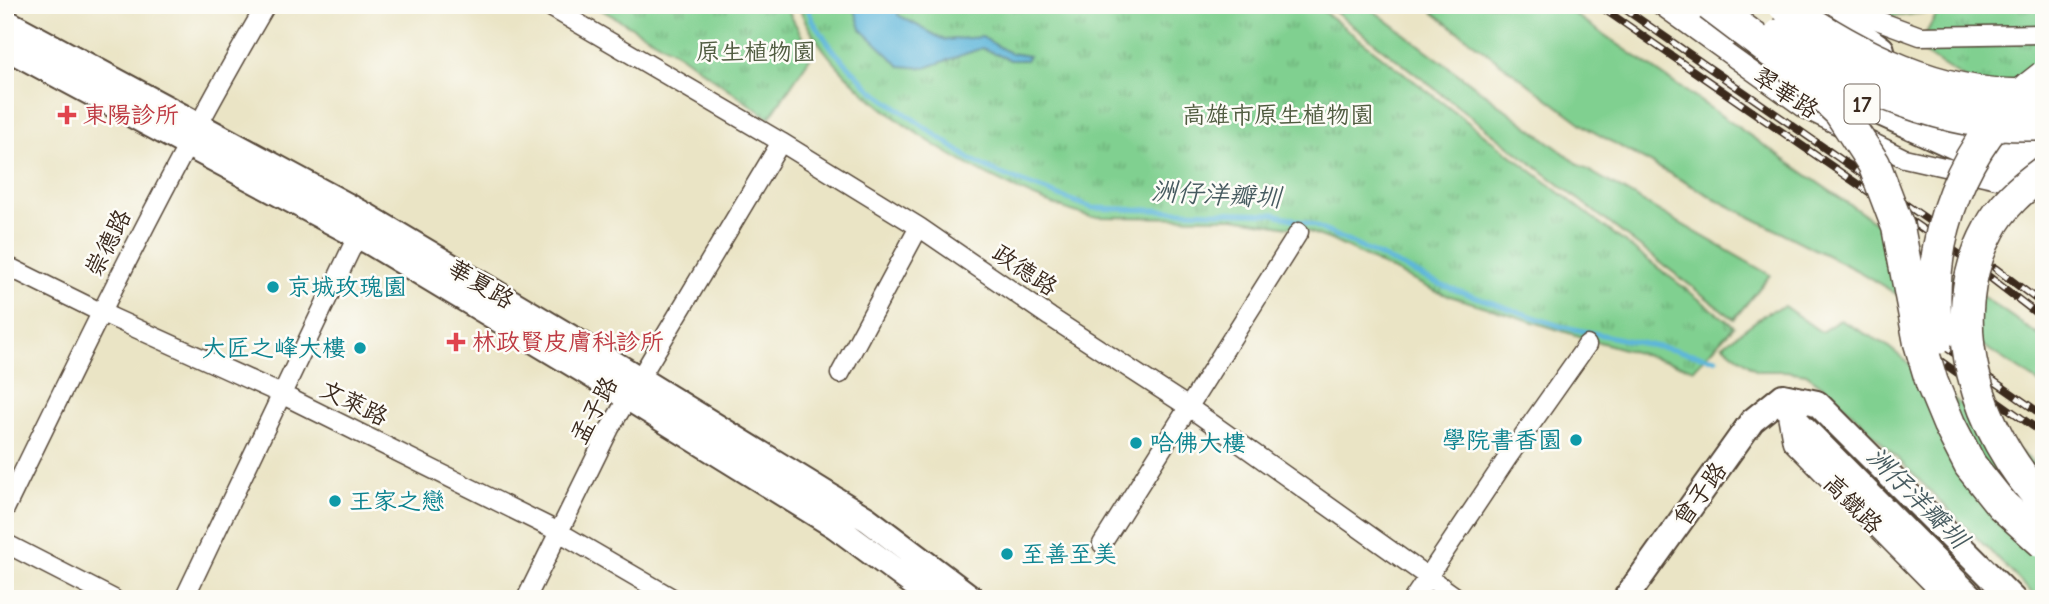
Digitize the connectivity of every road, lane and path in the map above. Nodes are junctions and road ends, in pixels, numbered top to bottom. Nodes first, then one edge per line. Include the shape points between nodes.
1 (266, 5) edge
2 (547, 5) edge
3 (1660, 5) edge
4 (1689, 5) edge
5 (1710, 5) edge
6 (1739, 5) edge
7 (1784, 5) edge
8 (1819, 5) edge
9 (1836, 5) edge
10 (5, 21) edge
11 (2044, 34) edge
12 (5, 47) edge
13 (2044, 77) edge
14 (2044, 94) edge
15 (2044, 124) edge
16 (192, 133) junction
17 (781, 142) junction
18 (2044, 155) edge
19 (2044, 172) edge
20 (2044, 185) edge
21 (2044, 191) edge
22 (362, 226) junction
23 (919, 227) junction
24 (1299, 232) dead end
25 (5, 265) edge
26 (100, 312) junction
27 (1587, 345) dead end
28 (840, 374) dead end
29 (633, 388) junction
30 (281, 394) junction
31 (1783, 396) junction
32 (1190, 408) junction
33 (2044, 502) edge
34 (5, 509) edge
35 (2044, 524) edge
36 (559, 532) junction
37 (5, 543) edge
38 (2044, 543) edge
39 (1102, 544) dead end
40 (1428, 575) junction
41 (114, 599) edge
42 (184, 599) edge
43 (526, 599) edge
44 (674, 599) edge
45 (934, 599) edge
46 (973, 599) edge
47 (1413, 599) edge
48 (1459, 599) edge
49 (1625, 599) edge
50 (1947, 599) edge
51 (1973, 599) edge
52 (2013, 599) edge

1 - 16 street, 崇德路
2 - 17 street, 政德路
3 - 21 street, 翠華路 via 1805,109 1904,158
4 - 20 main road, 翠華路 / 17 via 1764,59
5 - 38 highway, bridge via 1796,70 1840,112 1874,164 1898,228 1920,343 1949,424 1970,465 2002,505
6 - 15 highway, bridge via 1805,53 1894,98 1970,118
7 - 14 highway, bridge via 1870,58 1918,78 2011,96
8 - 18 main road, 17 via 2006,140
9 - 11 street via 1920,36
10 - 16 street, 華夏路
12 - 16 street, 華夏路
13 - 35 highway, bridge via 2002,112 1959,182 1938,248 1933,306 1938,347 1964,425 2011,495
16 - 22 street, 華夏路
16 - 26 street, 崇德路
17 - 23 street, 政德路
17 - 29 street, 孟子路
19 - 33 highway, bridge via 2022,187 1988,230 1972,278 1968,334 1972,369 1985,412 2014,468
22 - 29 street, 華夏路
22 - 30 street
23 - 28 street
23 - 32 street, 政德路
24 - 32 street
25 - 26 street, 文萊路
26 - 30 street, 文萊路
26 - 34 street, 崇德路
27 - 40 street
29 - 36 street, 孟子路
29 - 45 street, 華夏路
29 - 46 street, 華夏路 via 867,519
30 - 36 street, 文萊路
30 - 42 street
31 - 49 street, 曾子路 via 1752,422
31 - 50 street, 高鐵路 via 1792,442
31 - 51 street, 高鐵路 via 1798,422
31 - 52 street, 高鐵路 via 1817,403
32 - 39 street
32 - 40 street, 政德路
36 - 43 street, 孟子路
36 - 44 street, 文萊路
37 - 41 street
40 - 47 street
40 - 48 street, 政德路

